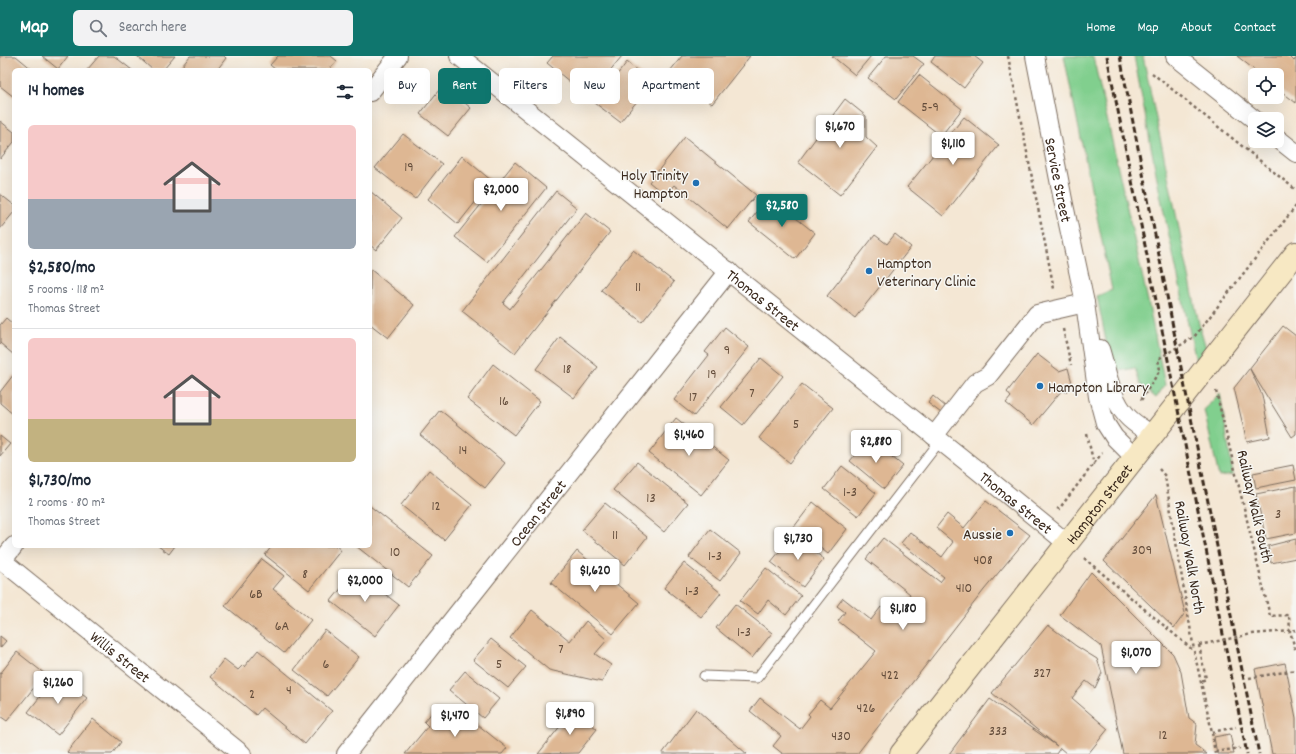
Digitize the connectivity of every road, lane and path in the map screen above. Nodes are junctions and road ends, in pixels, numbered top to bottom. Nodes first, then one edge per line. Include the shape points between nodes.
1 (398, 56) edge
2 (459, 56) edge
3 (1008, 56) edge
4 (1035, 56) edge
5 (1175, 56) edge
6 (1152, 73) dead end
7 (372, 89) edge
8 (1248, 114) edge
9 (1284, 144) edge
10 (1296, 153) edge
11 (1296, 190) edge
12 (1296, 206) edge
13 (1296, 253) edge
14 (729, 271) junction
15 (1085, 303) junction
16 (1058, 309) junction
17 (1210, 363) junction
18 (1072, 368) dead end
19 (1128, 418) junction
20 (1085, 428) dead end
21 (1152, 435) junction
22 (1114, 437) junction
23 (937, 438) junction
24 (1135, 458) junction
25 (1159, 469) dead end
26 (1068, 544) junction
27 (12, 548) edge
28 (1, 560) edge
29 (1296, 630) edge
30 (1290, 631) junction
31 (1194, 651) junction
32 (1296, 652) edge
33 (1296, 670) edge
34 (704, 676) dead end
35 (1249, 678) dead end
36 (1201, 681) junction
37 (1236, 727) dead end
38 (1212, 732) junction
39 (1240, 748) dead end
40 (1215, 753) edge
41 (242, 754) edge
42 (346, 754) edge
43 (901, 754) edge

1 - 7 street
2 - 14 street, Thomas Street
3 - 16 path
4 - 15 street, Service Street
5 - 8 street
6 - 11 path
9 - 10 street
12 - 19 path via 1194,337 1158,359 1160,370
13 - 17 main road, Hampton Street
14 - 23 street, Thomas Street
14 - 42 street, Ocean Street
15 - 16 street
15 - 19 street, Service Street via 1114,393
15 - 22 street, Service Street via 1098,397 1105,423
16 - 18 path
16 - 23 street via 1036,314 988,376 974,383
17 - 21 main road, Hampton Street
17 - 30 path, Railway Walk South via 1270,616 1289,615
19 - 21 street, Service Street
20 - 22 path via 1094,465
21 - 24 main road, Hampton Street
22 - 24 street, Service Street
23 - 26 street, Thomas Street
23 - 34 lane via 757,678
24 - 26 main road, Hampton Street
25 - 31 path, Railway Walk North via 1165,476
26 - 31 path
26 - 43 main road, Hampton Street
27 - 28 street
28 - 41 street, Willis Street
29 - 30 path
30 - 32 path
30 - 36 path, bridge via 1252,634 1199,645 1206,679
31 - 36 path, Railway Walk North
33 - 35 path
36 - 38 path, Railway Walk North
37 - 38 path
38 - 40 path, Railway Walk North
39 - 40 path

